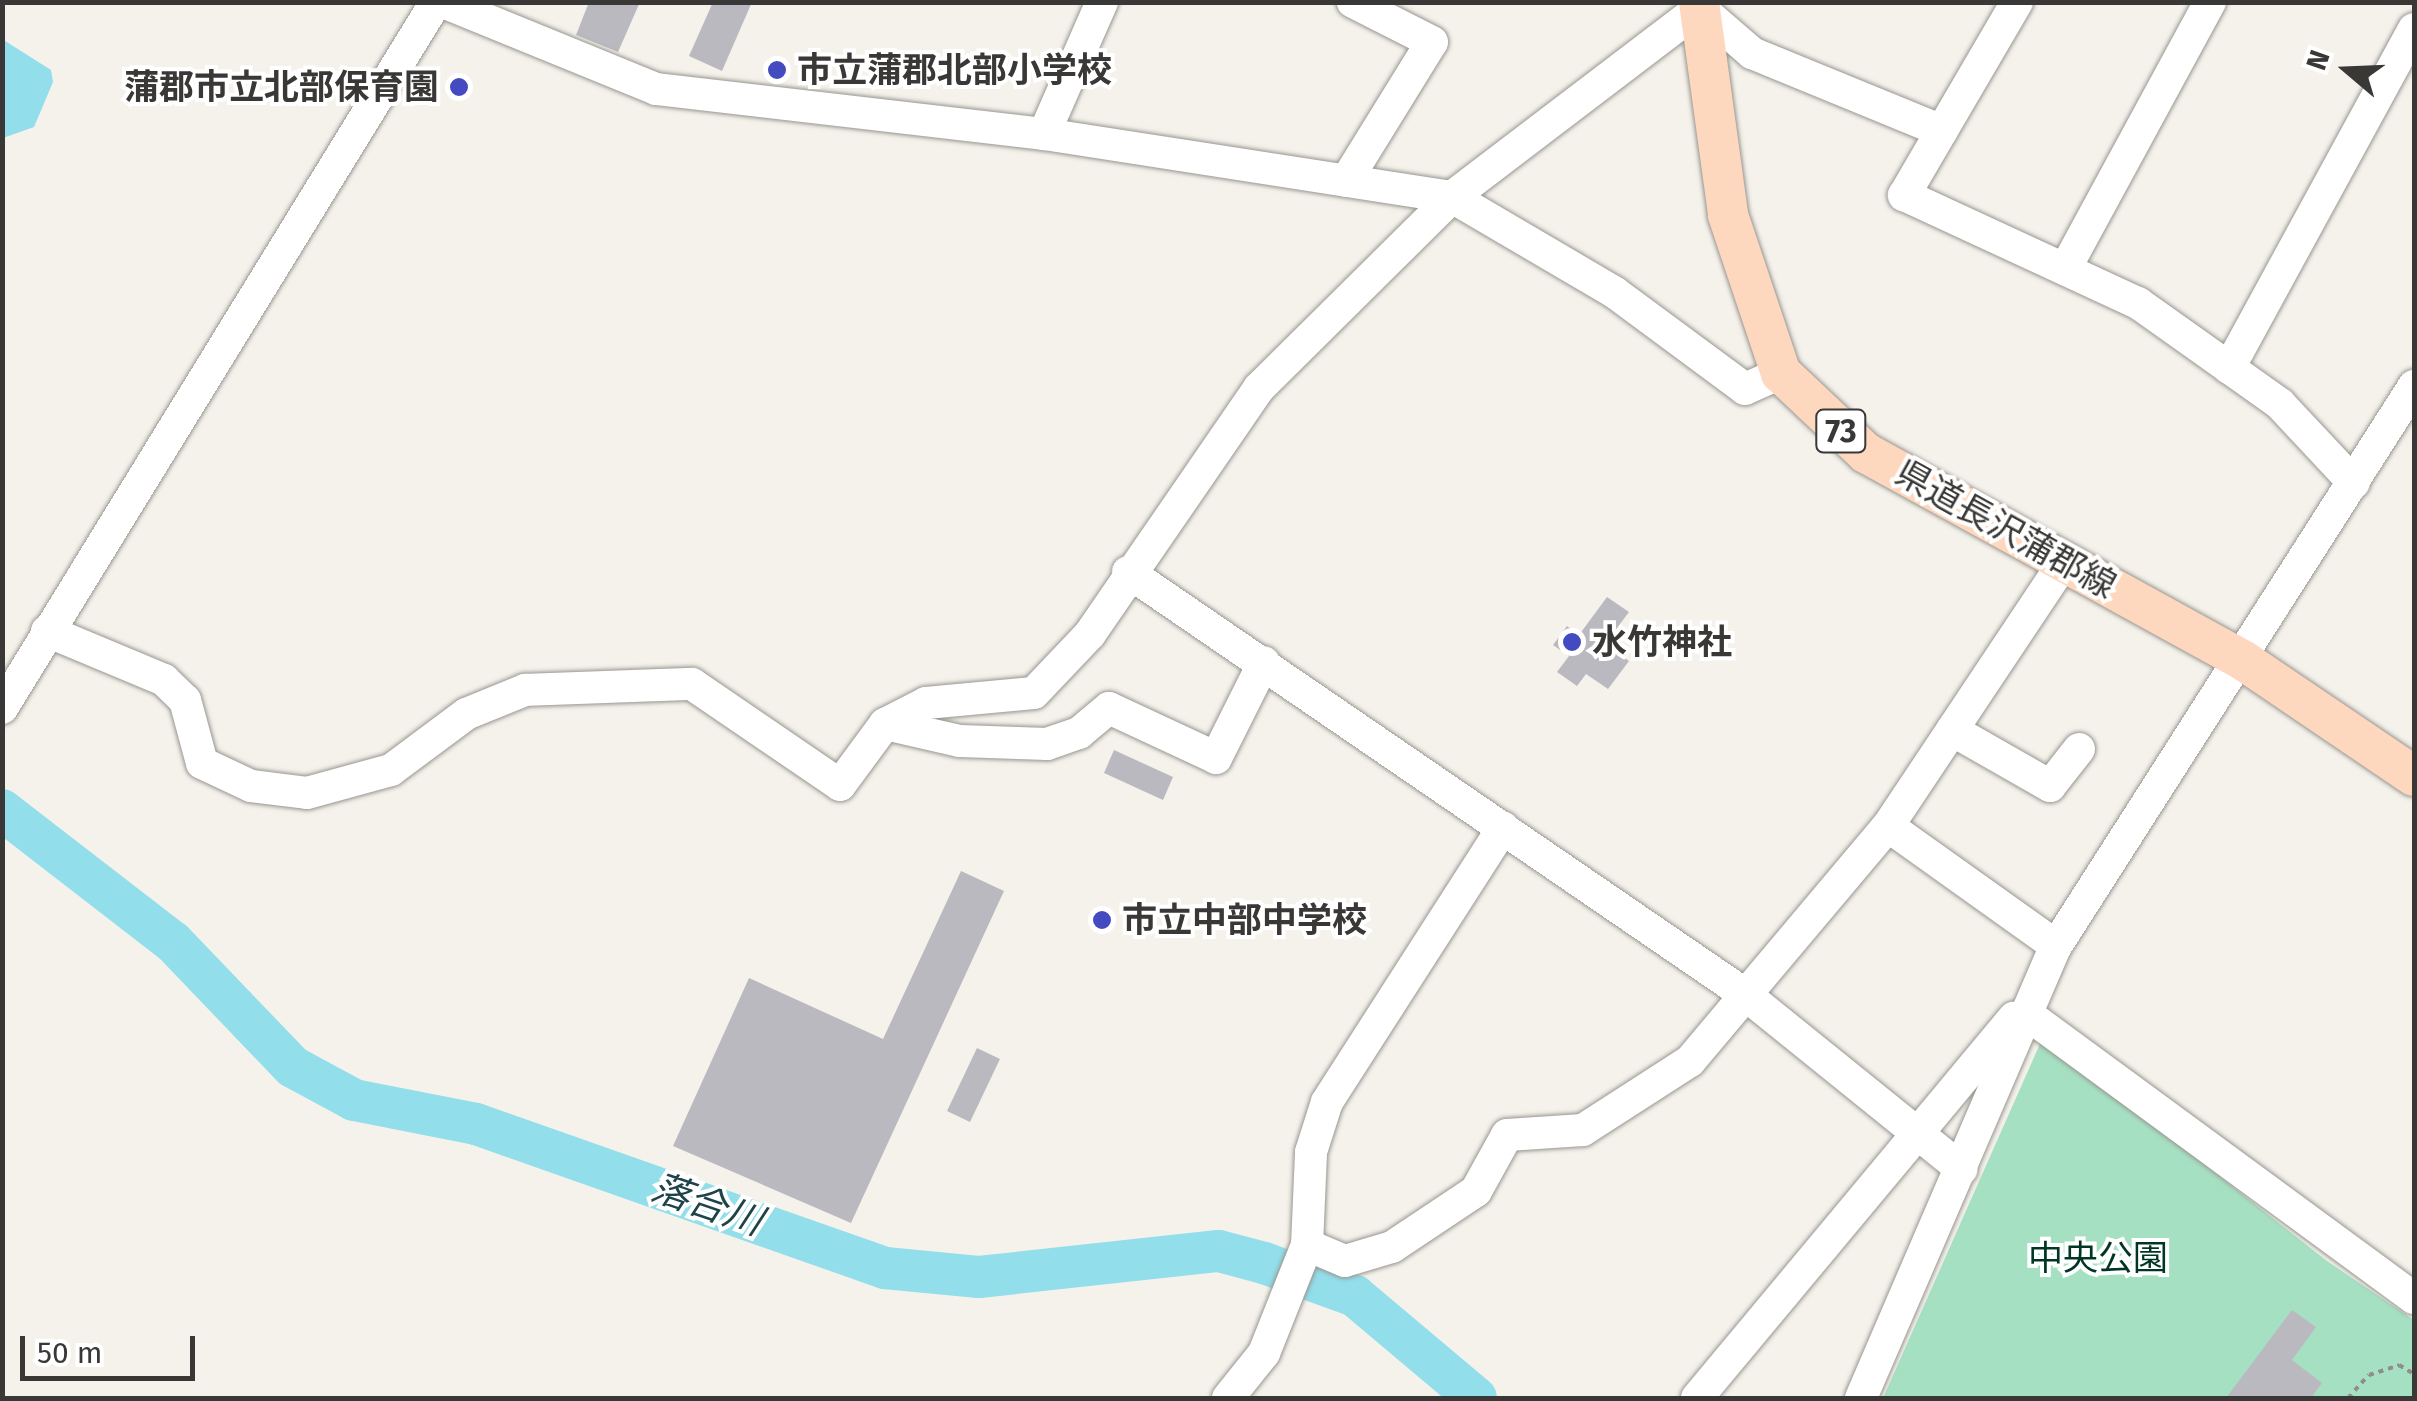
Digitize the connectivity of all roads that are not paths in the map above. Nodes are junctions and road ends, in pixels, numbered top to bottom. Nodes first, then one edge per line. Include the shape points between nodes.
1 (436, 2) edge
2 (443, 2) edge
3 (1102, 2) edge
4 (1353, 2) edge
5 (2210, 2) edge
6 (2014, 3) edge
7 (1699, 5) edge
8 (2414, 29) edge
9 (1942, 131) junction
10 (1044, 134) junction
11 (1346, 181) junction
12 (1452, 198) junction
13 (2065, 269) junction
14 (2229, 368) junction
15 (1781, 374) junction
16 (2414, 386) edge
17 (2354, 483) junction
18 (2065, 561) junction
19 (1128, 572) junction
20 (47, 631) junction
21 (1264, 662) junction
22 (2244, 662) junction
23 (2, 708) edge
24 (885, 724) junction
25 (1952, 730) junction
26 (2079, 749) dead end
27 (2414, 776) edge
28 (1888, 826) junction
29 (1503, 828) junction
30 (2056, 946) junction
31 (1746, 995) junction
32 (2033, 1001) junction
33 (1918, 1136) junction
34 (1962, 1168) junction
35 (1306, 1248) junction
36 (2414, 1298) edge
37 (1228, 1398) edge
38 (1697, 1398) edge
39 (1861, 1398) edge

1 - 20 street
2 - 10 street via 656,89
3 - 10 street
4 - 11 street via 1432,42
5 - 13 street
6 - 9 street
7 - 9 street via 1752,53
7 - 12 street
7 - 15 main road, 県道長沢蒲郡線 / 73 via 1728,215
8 - 14 street
9 - 13 street via 1904,195
10 - 11 street
11 - 12 street
12 - 15 street via 1614,292 1745,389
12 - 19 street via 1259,388
13 - 14 street via 2138,303
14 - 17 street via 2280,404
15 - 18 main road, 県道長沢蒲郡線 / 73 via 1866,453
16 - 17 street
17 - 22 street
18 - 22 main road, 県道長沢蒲郡線 / 73
18 - 25 street
19 - 21 street
19 - 24 street via 1090,634 1034,693 926,703
20 - 23 street
20 - 24 street via 164,680 185,700 202,762 251,786 307,792 391,770 466,714 525,690 692,684 840,784
21 - 24 street via 1216,758 1109,708 1078,733 1048,744 960,741
21 - 29 street
22 - 27 main road, 県道長沢蒲郡線 / 73
22 - 30 street
25 - 26 street via 2050,786
25 - 28 street
28 - 30 street
28 - 31 street
29 - 31 street
29 - 35 street via 1327,1102 1311,1152
30 - 32 street
31 - 33 street
31 - 35 street via 1690,1061 1583,1130 1506,1135 1476,1190 1392,1247 1345,1261
32 - 33 street
32 - 34 street
32 - 36 street
33 - 34 street
33 - 38 street
34 - 39 street
35 - 37 street via 1264,1352

